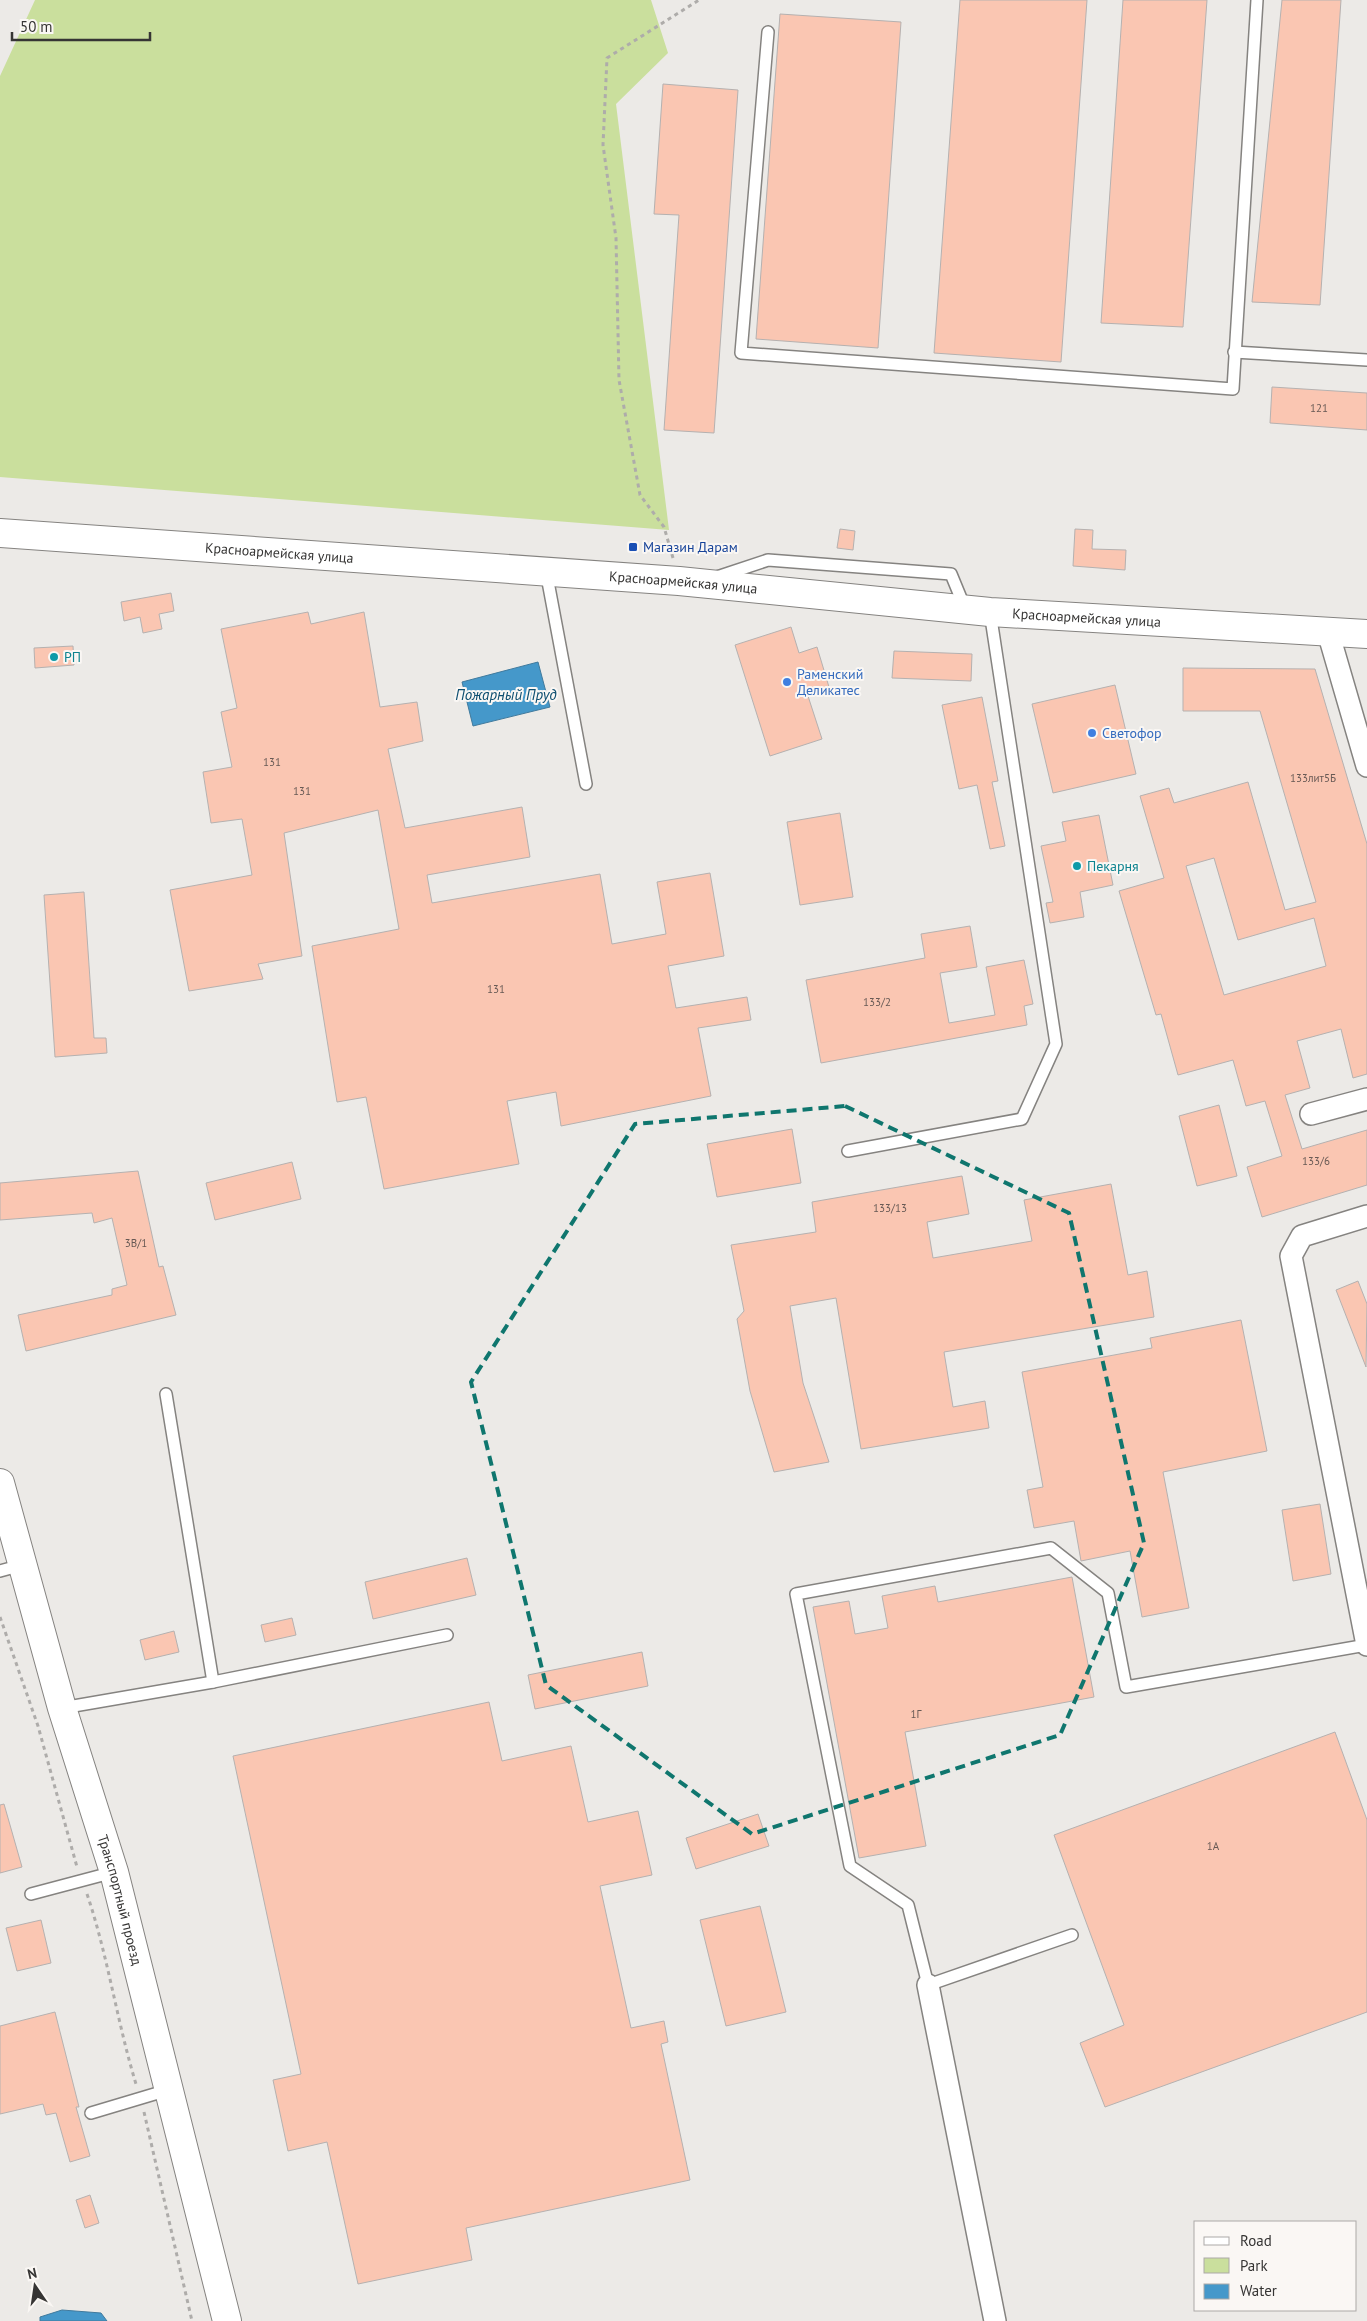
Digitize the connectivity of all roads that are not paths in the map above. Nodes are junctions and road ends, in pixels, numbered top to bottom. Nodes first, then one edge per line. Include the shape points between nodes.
1 (1256, 0) edge
2 (768, 32) dead end
3 (1234, 352) junction
4 (1367, 360) edge
5 (0, 532) edge
6 (546, 571) junction
7 (978, 611) junction
8 (1328, 632) junction
9 (1367, 634) edge
10 (1367, 766) edge
11 (586, 784) dead end
12 (1367, 1099) edge
13 (1311, 1114) dead end
14 (848, 1151) dead end
15 (1367, 1216) edge
16 (166, 1394) dead end
17 (0, 1483) edge
18 (11, 1568) edge
19 (447, 1635) dead end
20 (1367, 1645) edge
21 (213, 1682) junction
22 (62, 1708) junction
23 (114, 1872) junction
24 (31, 1894) dead end
25 (1072, 1935) dead end
26 (928, 1985) junction
27 (168, 2090) junction
28 (91, 2112) dead end
29 (227, 2321) edge
30 (995, 2321) edge

1 - 3 lane
2 - 3 lane via 741,354 1233,389
3 - 4 lane
5 - 6 street, Красноармейская улица
6 - 7 street, Красноармейская улица
6 - 11 lane
7 - 8 street, Красноармейская улица
7 - 14 lane via 1056,1044 1022,1119
8 - 9 street, Красноармейская улица
8 - 10 street
12 - 13 street
15 - 20 street via 1302,1236 1291,1256
16 - 21 lane
17 - 18 street, Транспортный проезд
18 - 22 street, Транспортный проезд
19 - 21 lane
20 - 26 lane via 1126,1687 1108,1594 1051,1548 796,1594 850,1866 908,1905
21 - 22 lane
22 - 23 street, Транспортный проезд
23 - 24 lane
23 - 27 street, Транспортный проезд
25 - 26 lane
26 - 30 street
27 - 28 lane
27 - 29 street, Транспортный проезд

